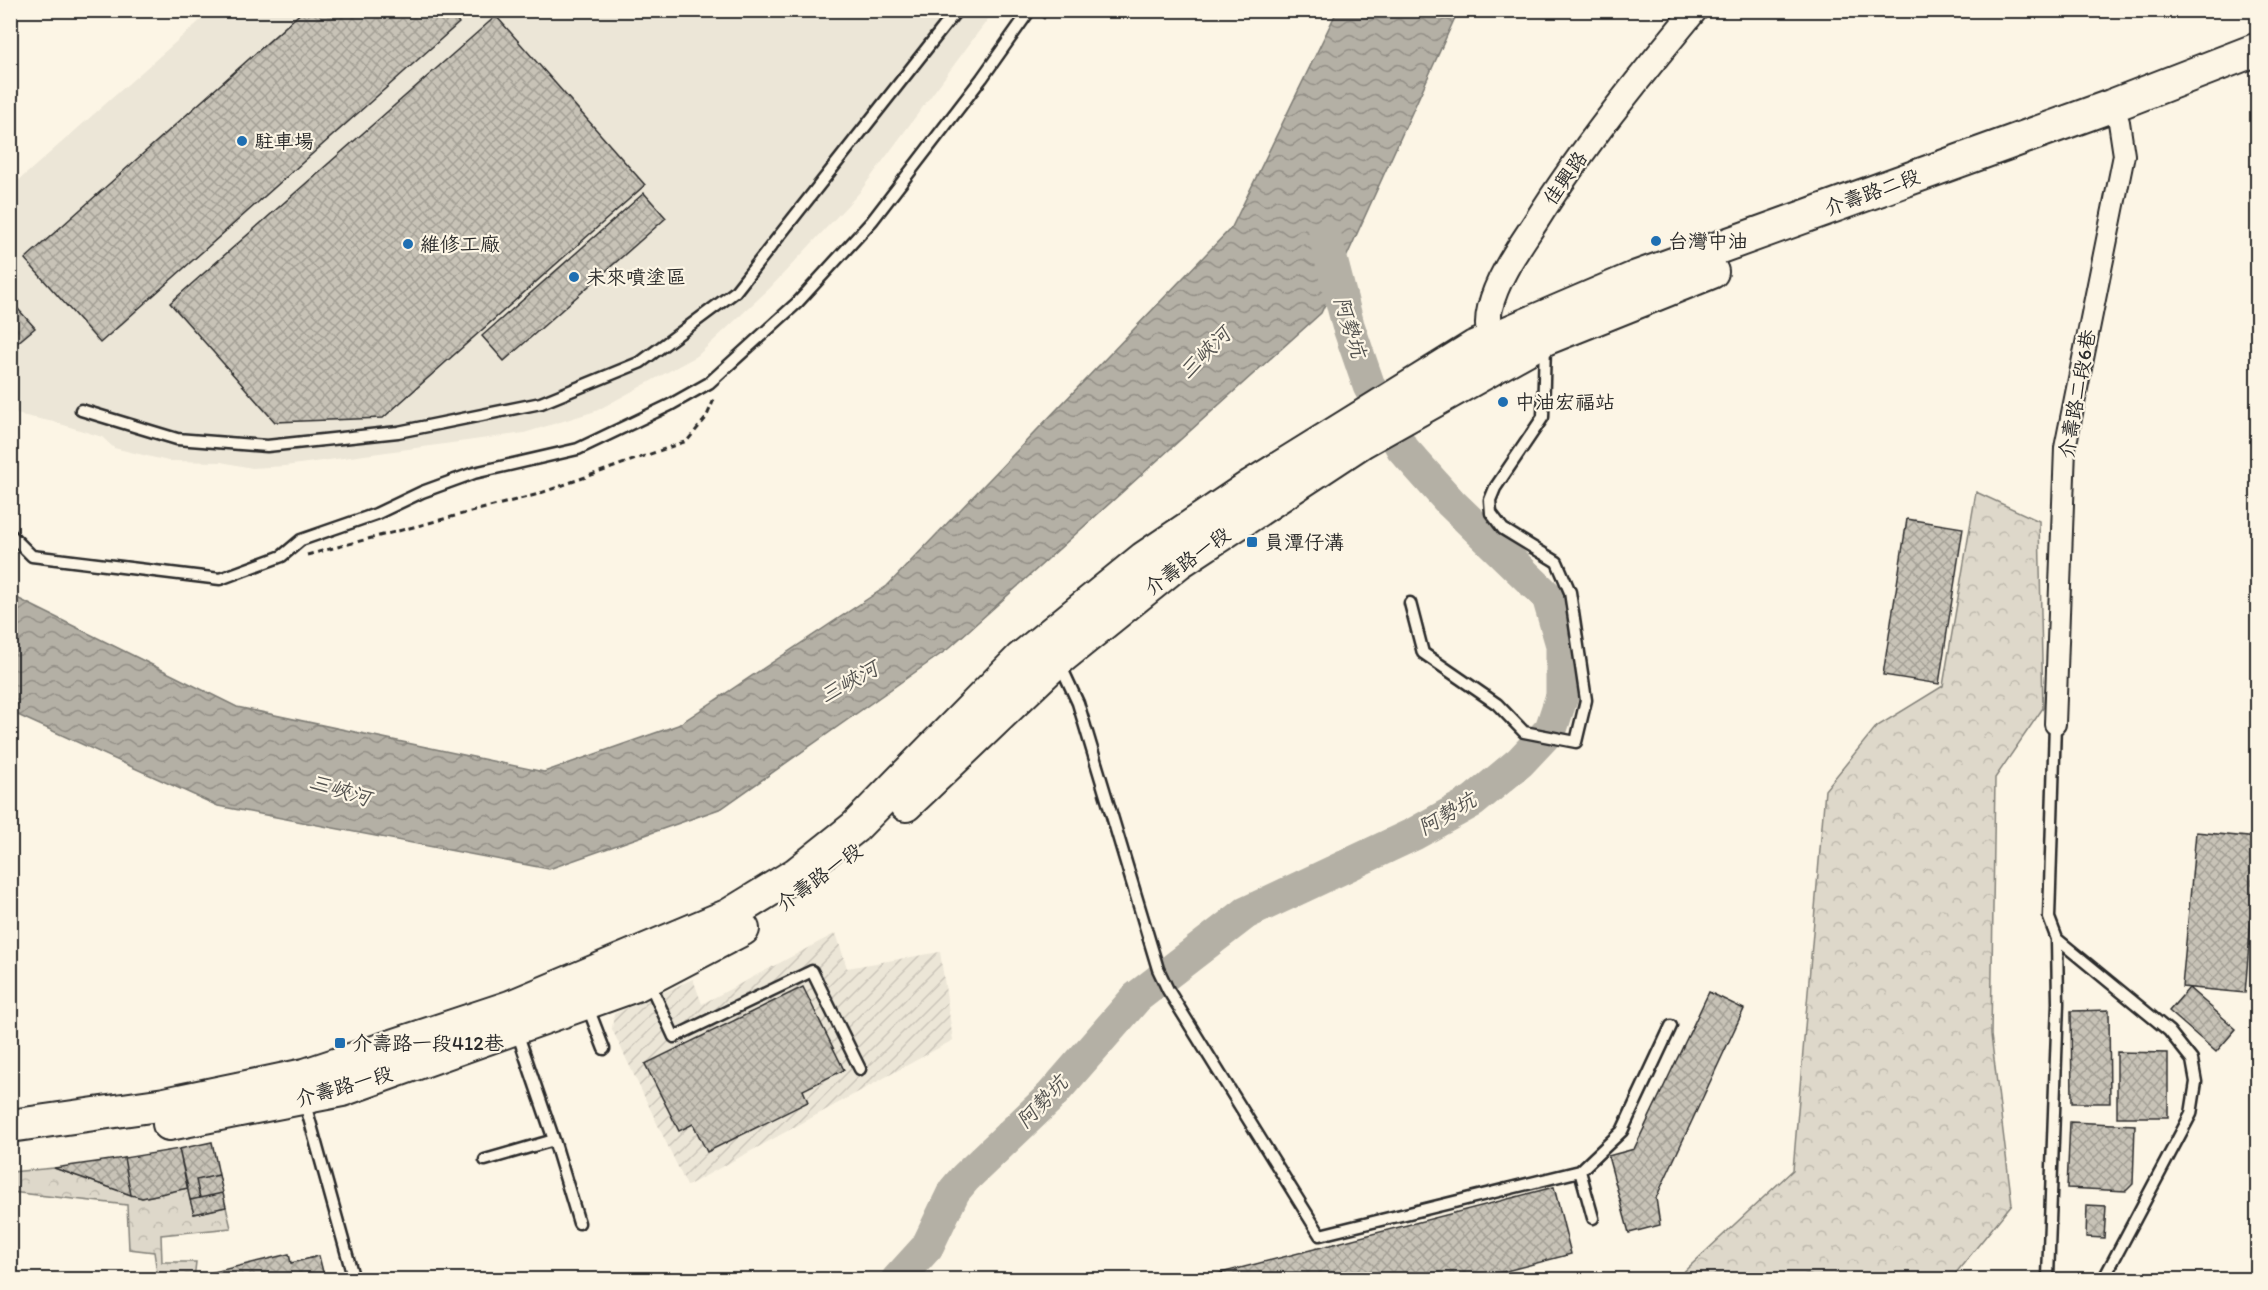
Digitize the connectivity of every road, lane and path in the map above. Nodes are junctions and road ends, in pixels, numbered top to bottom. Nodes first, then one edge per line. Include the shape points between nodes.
1 (957, 10) edge
2 (1030, 10) edge
3 (1695, 10) edge
4 (2258, 49) edge
5 (2258, 72) edge
6 (2115, 114) junction
7 (1545, 339) junction
8 (1497, 351) junction
9 (81, 410) dead end
10 (10, 534) edge
11 (1410, 603) dead end
12 (1050, 651) junction
13 (2055, 724) joint
14 (2057, 939) junction
15 (647, 979) junction
16 (586, 1003) junction
17 (513, 1018) junction
18 (1671, 1026) dead end
19 (604, 1049) dead end
20 (861, 1069) dead end
21 (304, 1099) junction
22 (10, 1126) edge
23 (554, 1140) junction
24 (10, 1148) edge
25 (485, 1160) dead end
26 (1580, 1171) junction
27 (1593, 1218) dead end
28 (579, 1223) dead end
29 (354, 1280) edge
30 (2054, 1280) edge
31 (2103, 1280) edge

1 - 9 lane via 735,292 641,362 541,403 398,432 267,446 177,439
2 - 10 lane via 872,221 798,302 717,376 670,405 578,449 474,473 422,492 376,514 301,540 282,556 220,579 32,556
3 - 8 street, 佳興路 via 1626,94 1511,260 1490,308
4 - 6 main road, 介壽路二段
5 - 6 main road, 介壽路二段
6 - 7 main road, 介壽路二段
6 - 8 main road, 介壽路二段 via 1637,277
6 - 13 street, 介壽路二段6巷 via 2124,155 2065,448
7 - 8 main road, 介壽路二段
7 - 11 lane via 1543,417 1495,488 1490,500 1491,513 1503,529 1557,562 1570,592 1586,700 1576,742 1524,732 1497,704 1423,653
8 - 12 main road, 介壽路一段 via 1358,431
12 - 15 main road, 介壽路一段 via 863,847 753,924
12 - 17 main road, 介壽路一段 via 1020,659 855,827 796,874 729,915
12 - 26 lane via 1078,703 1158,969 1320,1235
13 - 14 lane via 2049,918
14 - 30 lane via 2048,1277
14 - 31 lane via 2169,1031 2192,1060 2196,1082 2191,1114
15 - 16 main road, 介壽路一段
15 - 20 lane via 674,1037 812,971
16 - 17 main road, 介壽路一段
16 - 19 lane
17 - 21 main road, 介壽路一段 via 342,1090
17 - 22 main road, 介壽路一段 via 305,1075 165,1104
17 - 23 lane
18 - 26 lane via 1622,1131
21 - 24 main road, 介壽路一段
21 - 29 lane
23 - 25 lane
23 - 28 lane
26 - 27 lane

